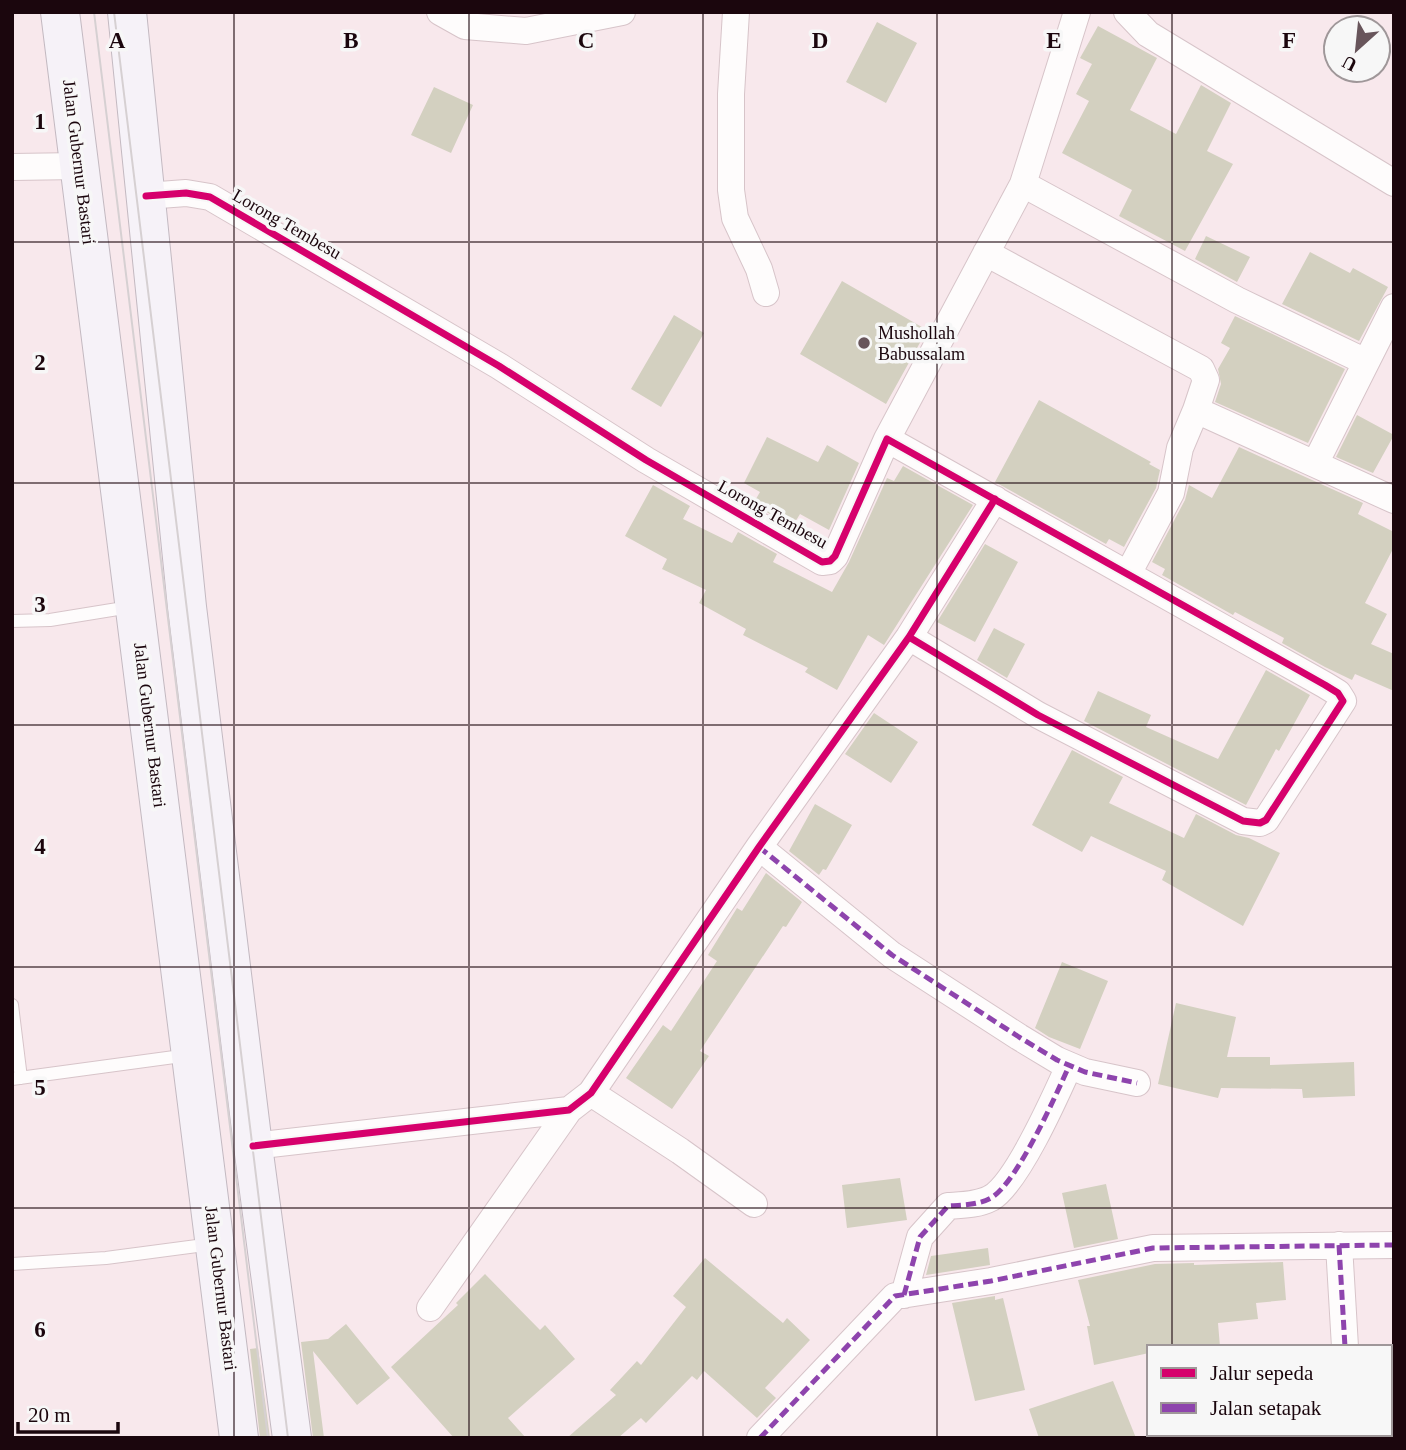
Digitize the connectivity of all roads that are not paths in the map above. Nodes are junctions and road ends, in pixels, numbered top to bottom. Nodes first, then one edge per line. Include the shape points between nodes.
1 (60, 12) edge
2 (127, 12) edge
3 (440, 12) edge
4 (622, 12) edge
5 (736, 12) edge
6 (1077, 12) edge
7 (1126, 12) edge
8 (468, 19) edge
9 (79, 166) junction
10 (12, 167) edge
11 (1394, 183) edge
12 (1023, 184) junction
13 (146, 196) junction
14 (986, 253) junction
15 (766, 293) dead end
16 (1394, 307) edge
17 (1366, 362) junction
18 (1196, 410) junction
19 (887, 439) junction
20 (1315, 464) junction
21 (995, 499) junction
22 (1394, 500) edge
23 (1128, 574) junction
24 (187, 607) junction
25 (135, 610) junction
26 (12, 621) edge
27 (909, 637) junction
28 (759, 847) junction
29 (12, 1005) edge
30 (191, 1055) junction
31 (1069, 1066) junction
32 (17, 1078) edge
33 (1138, 1083) dead end
34 (591, 1094) junction
35 (569, 1110) junction
36 (253, 1146) junction
37 (754, 1203) dead end
38 (215, 1244) junction
39 (1339, 1245) junction
40 (1394, 1245) edge
41 (12, 1264) edge
42 (904, 1295) junction
43 (430, 1308) dead end
44 (1345, 1345) edge
45 (239, 1438) edge
46 (292, 1438) edge
47 (760, 1438) edge

1 - 9 highway, Jalan Gubernur Bastari
2 - 13 highway
3 - 8 street
4 - 8 street via 526,31
5 - 15 street via 730,190 735,218
6 - 12 street
7 - 11 street via 1148,34
9 - 10 street
9 - 25 highway, Jalan Gubernur Bastari
12 - 14 street
12 - 17 street via 1237,300
13 - 19 street, Lorong Tembesu via 186,193 210,197 822,562 835,556
13 - 24 highway
14 - 18 street via 1201,369 1206,380
14 - 19 street
16 - 17 street
17 - 20 street
18 - 20 street
18 - 23 street via 1180,448 1171,492
19 - 21 street
20 - 22 street
21 - 23 street
21 - 27 street
23 - 27 street via 1340,695 1341,706 1266,820 1243,821 1038,715
24 - 25 highway
24 - 36 highway
25 - 26 lane
25 - 30 highway, Jalan Gubernur Bastari
27 - 28 street
28 - 31 street via 892,955
28 - 34 street
29 - 32 lane
30 - 32 lane
30 - 38 highway, Jalan Gubernur Bastari
31 - 33 street
31 - 42 street via 1036,1136 1001,1190 990,1199 948,1206 920,1237
34 - 35 street
34 - 37 street
35 - 36 street
35 - 43 street
36 - 46 highway
38 - 41 lane
38 - 45 highway, Jalan Gubernur Bastari
39 - 40 street
39 - 42 street via 1153,1248
39 - 44 street
42 - 47 street via 895,1296

